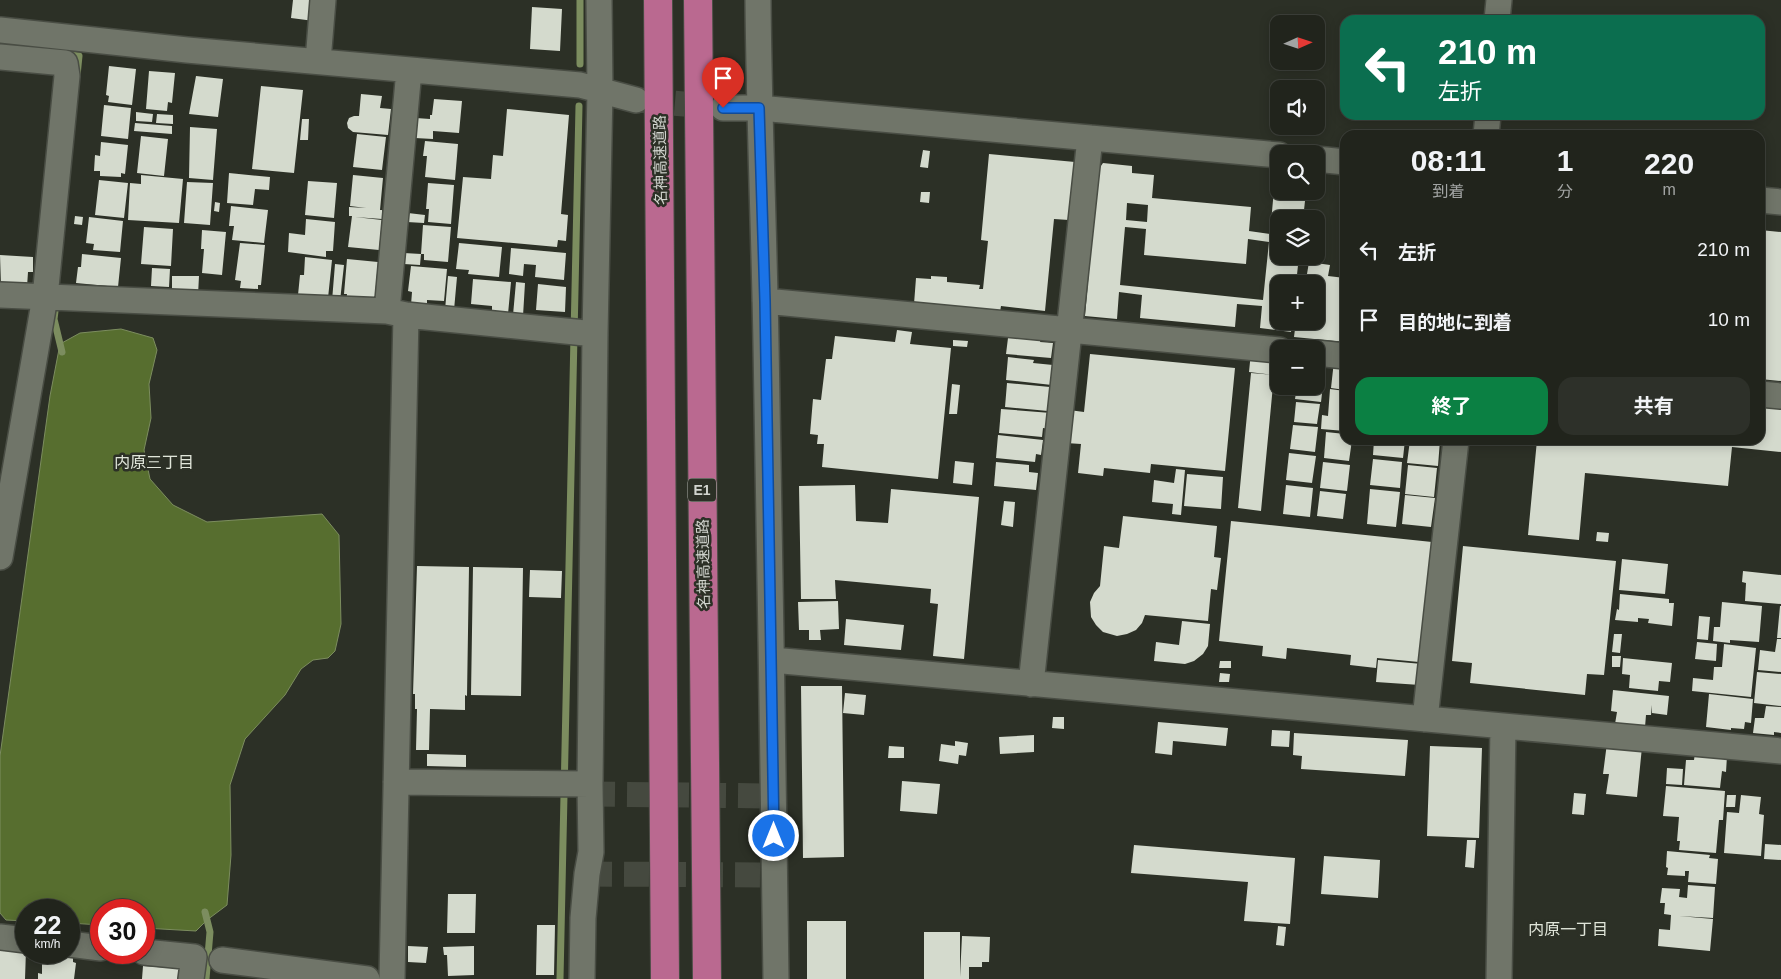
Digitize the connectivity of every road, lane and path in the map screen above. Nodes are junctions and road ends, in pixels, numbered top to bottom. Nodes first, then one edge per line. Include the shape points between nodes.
1 (323, 0) edge
2 (599, 0) edge
3 (658, 0) edge
4 (698, 0) edge
5 (758, 0) edge
6 (1499, 0) edge
7 (1498, 15) edge
8 (0, 30) edge
9 (0, 58) edge
10 (318, 62) junction
11 (409, 70) junction
12 (600, 90) junction
13 (636, 100) tunnel mouth
14 (723, 108) tunnel mouth
15 (759, 108) junction
16 (1090, 138) junction
17 (1270, 155) edge
18 (1325, 160) edge
19 (1340, 161) edge
20 (1765, 200) edge
21 (1781, 202) edge
22 (661, 255) junction
23 (0, 295) edge
24 (52, 298) junction
25 (765, 301) junction
26 (397, 313) junction
27 (1069, 330) junction
28 (581, 332) junction
29 (1270, 349) edge
30 (1325, 354) edge
31 (1340, 355) edge
32 (1765, 394) edge
33 (1781, 396) edge
34 (1455, 445) edge
35 (0, 557) edge
36 (772, 660) junction
37 (1031, 684) junction
38 (1425, 719) junction
39 (1503, 726) junction
40 (1781, 751) edge
41 (396, 782) junction
42 (573, 784) junction
43 (0, 937) edge
44 (15, 939) edge
45 (155, 953) edge
46 (222, 960) dead end
47 (191, 979) edge
48 (367, 979) edge
49 (392, 979) edge
50 (582, 979) edge
51 (646, 979) edge
52 (665, 979) edge
53 (707, 979) edge
54 (776, 979) edge
55 (1499, 979) edge

1 - 10 street
2 - 12 street
3 - 22 highway, 名神高速道路
4 - 53 highway, 名神高速道路 / E1
5 - 15 street
6 - 7 street
8 - 10 street
9 - 24 street via 65,63 67,76
10 - 11 street
11 - 12 street via 580,85
11 - 26 street
12 - 13 street
12 - 28 street
14 - 15 street
15 - 16 street
15 - 25 street
16 - 17 street
16 - 27 street
18 - 19 street
20 - 21 street
22 - 51 highway via 650,361 651,818
22 - 52 highway, 名神高速道路
23 - 24 street
24 - 26 street
24 - 35 street
25 - 27 street
25 - 36 street
26 - 28 street
26 - 41 street
27 - 29 street
27 - 37 street
28 - 42 street
30 - 31 street
32 - 33 street
34 - 38 street
36 - 37 street
36 - 54 street
37 - 38 street
38 - 39 street
39 - 40 street
39 - 55 street
41 - 42 street
41 - 49 street
42 - 50 street via 591,852 583,918
43 - 44 street
45 - 47 street via 194,957
46 - 48 street

